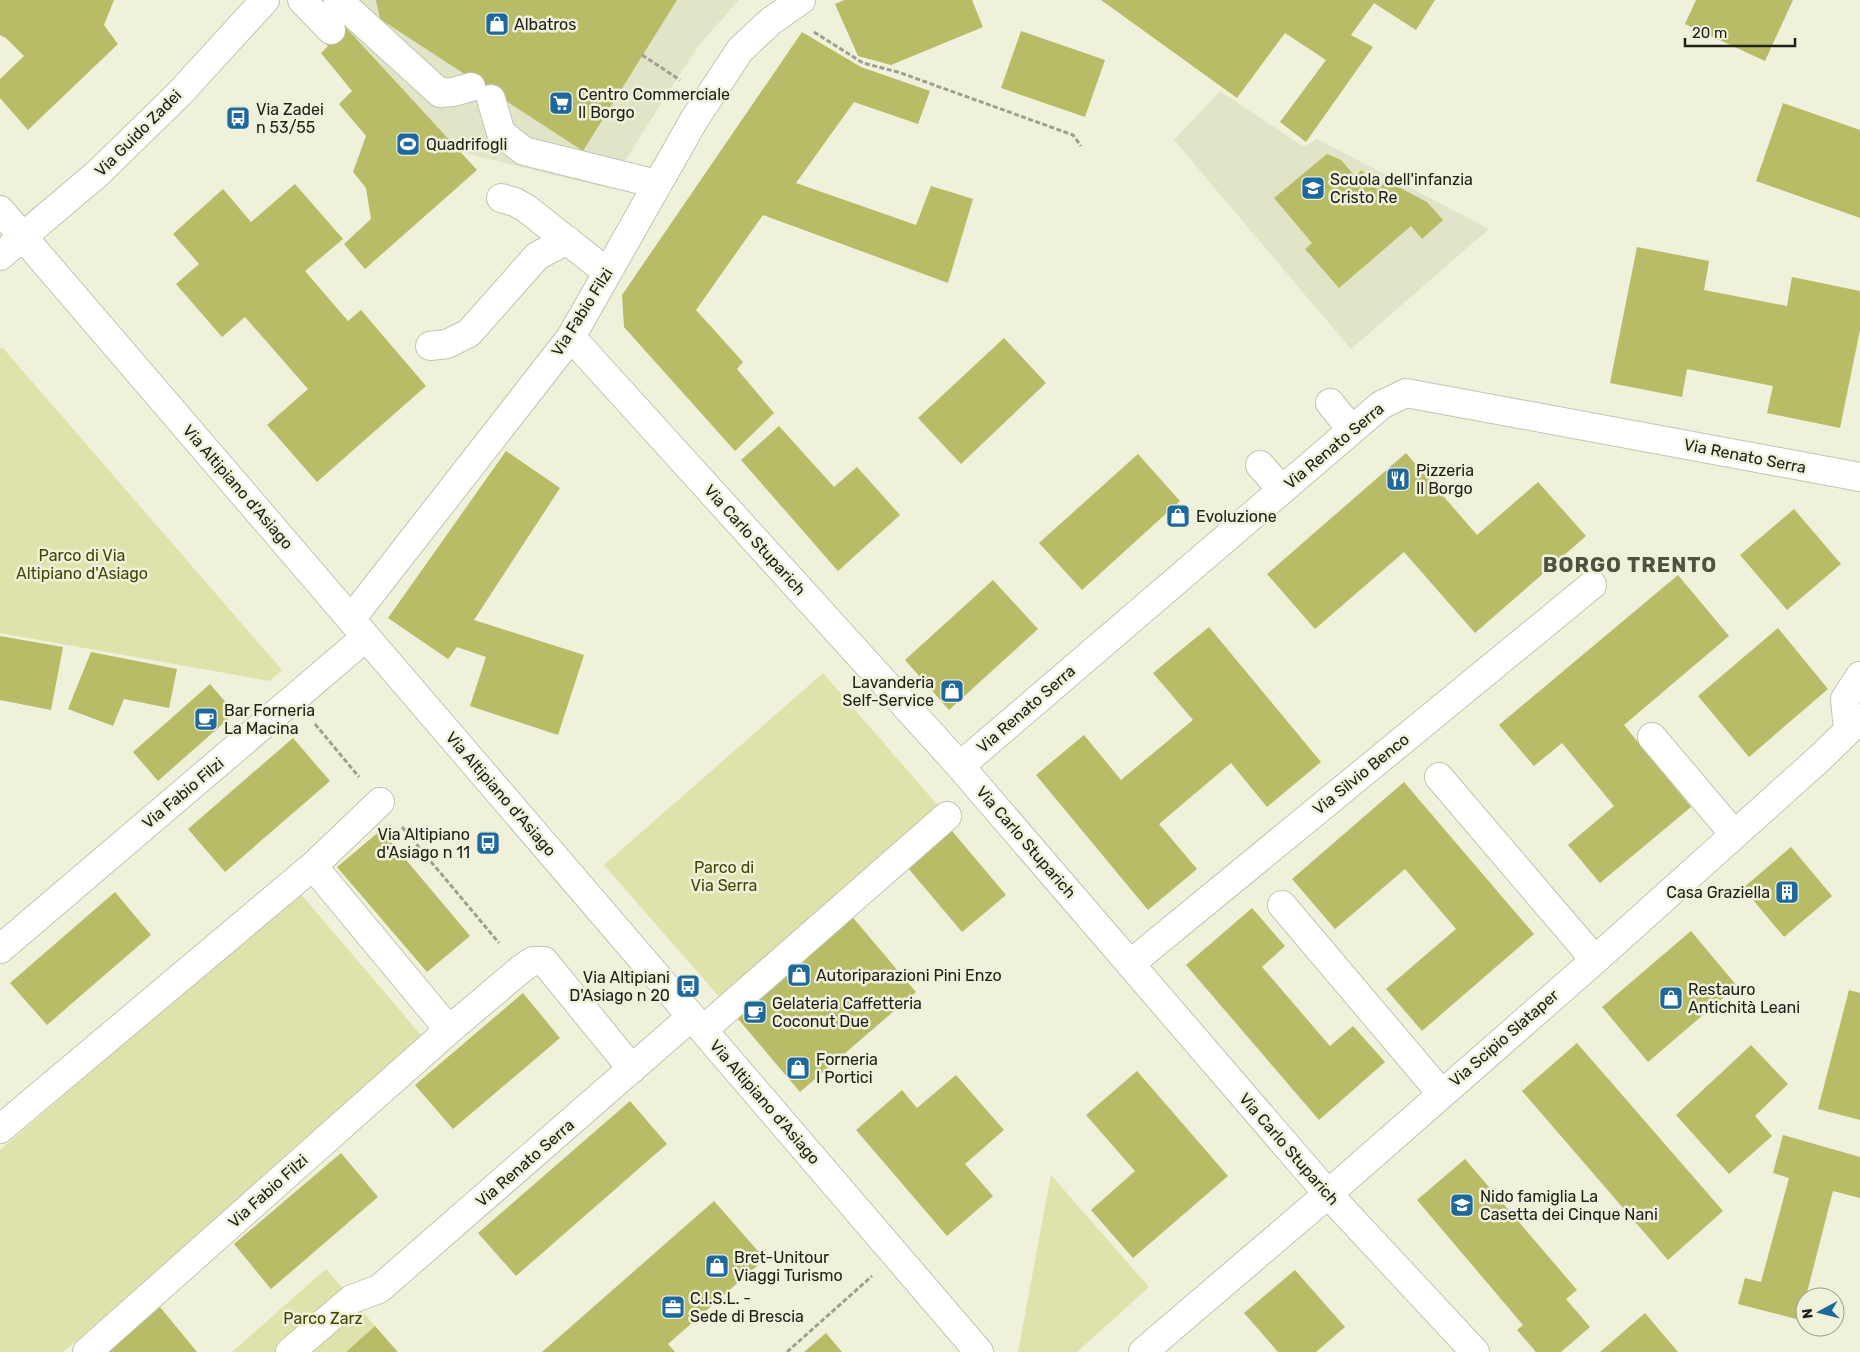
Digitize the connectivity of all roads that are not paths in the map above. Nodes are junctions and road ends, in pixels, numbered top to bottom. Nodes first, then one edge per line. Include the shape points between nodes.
1 (266, 0) edge
2 (302, 0) edge
3 (338, 0) edge
4 (801, 0) edge
5 (331, 30) dead end
6 (658, 184) junction
7 (500, 198) dead end
8 (0, 210) edge
9 (23, 236) junction
10 (567, 240) junction
11 (0, 256) edge
12 (607, 272) junction
13 (570, 337) junction
14 (430, 346) dead end
15 (1330, 402) dead end
16 (1352, 430) junction
17 (1260, 465) dead end
18 (1860, 478) edge
19 (1282, 490) junction
20 (1592, 585) dead end
21 (359, 628) junction
22 (1860, 676) edge
23 (1854, 724) edge
24 (1652, 737) dead end
25 (960, 766) junction
26 (1439, 777) dead end
27 (380, 802) road end
28 (947, 816) dead end
29 (1734, 834) junction
30 (313, 866) junction
31 (1282, 905) dead end
32 (0, 949) edge
33 (1595, 960) junction
34 (1130, 964) junction
35 (697, 1023) junction
36 (449, 1030) junction
37 (632, 1069) junction
38 (1441, 1093) junction
39 (0, 1129) edge
40 (1328, 1194) junction
41 (87, 1352) edge
42 (290, 1352) edge
43 (979, 1352) edge
44 (1143, 1352) edge
45 (1475, 1352) edge

1 - 9 street, Via Guido Zadei via 180,93 97,174
2 - 5 street
3 - 6 street via 440,93 481,93 501,133 524,151
4 - 6 street, Via Fabio Filzi via 771,21 740,50 694,120
6 - 12 street, Via Fabio Filzi
7 - 10 street via 527,209
8 - 9 street, Via Altipiano d'Asiago
9 - 11 street, Via Guido Zadei
9 - 21 street, Via Altipiano d'Asiago
10 - 12 street
10 - 14 street via 537,256 468,333 447,344
12 - 13 street, Via Fabio Filzi
13 - 21 street, Via Fabio Filzi
13 - 25 street, Via Carlo Stuparich
15 - 16 street
16 - 18 street, Via Renato Serra via 1381,405 1406,393
16 - 19 street, Via Renato Serra
17 - 19 street
19 - 25 street, Via Renato Serra
20 - 34 street, Via Silvio Benco
21 - 32 street, Via Fabio Filzi via 293,699
21 - 35 street, Via Altipiano d'Asiago
22 - 23 street via 1846,699
23 - 29 street, Via Scipio Slataper via 1821,758
24 - 29 street
25 - 34 street, Via Carlo Stuparich
26 - 33 street
27 - 30 street
28 - 35 street, Via Renato Serra
29 - 33 street, Via Scipio Slataper
30 - 36 street
30 - 39 street
31 - 38 street
33 - 38 street, Via Scipio Slataper
34 - 40 street, Via Carlo Stuparich
35 - 37 street, Via Renato Serra
35 - 43 street, Via Altipiano d'Asiago
36 - 37 street, Via Fabio Filzi via 521,969 533,961 544,961
36 - 41 street, Via Fabio Filzi
37 - 42 street, Via Renato Serra via 379,1289 352,1299
38 - 40 street, Via Scipio Slataper
40 - 44 street, Via Scipio Slataper
40 - 45 street, Via Carlo Stuparich

